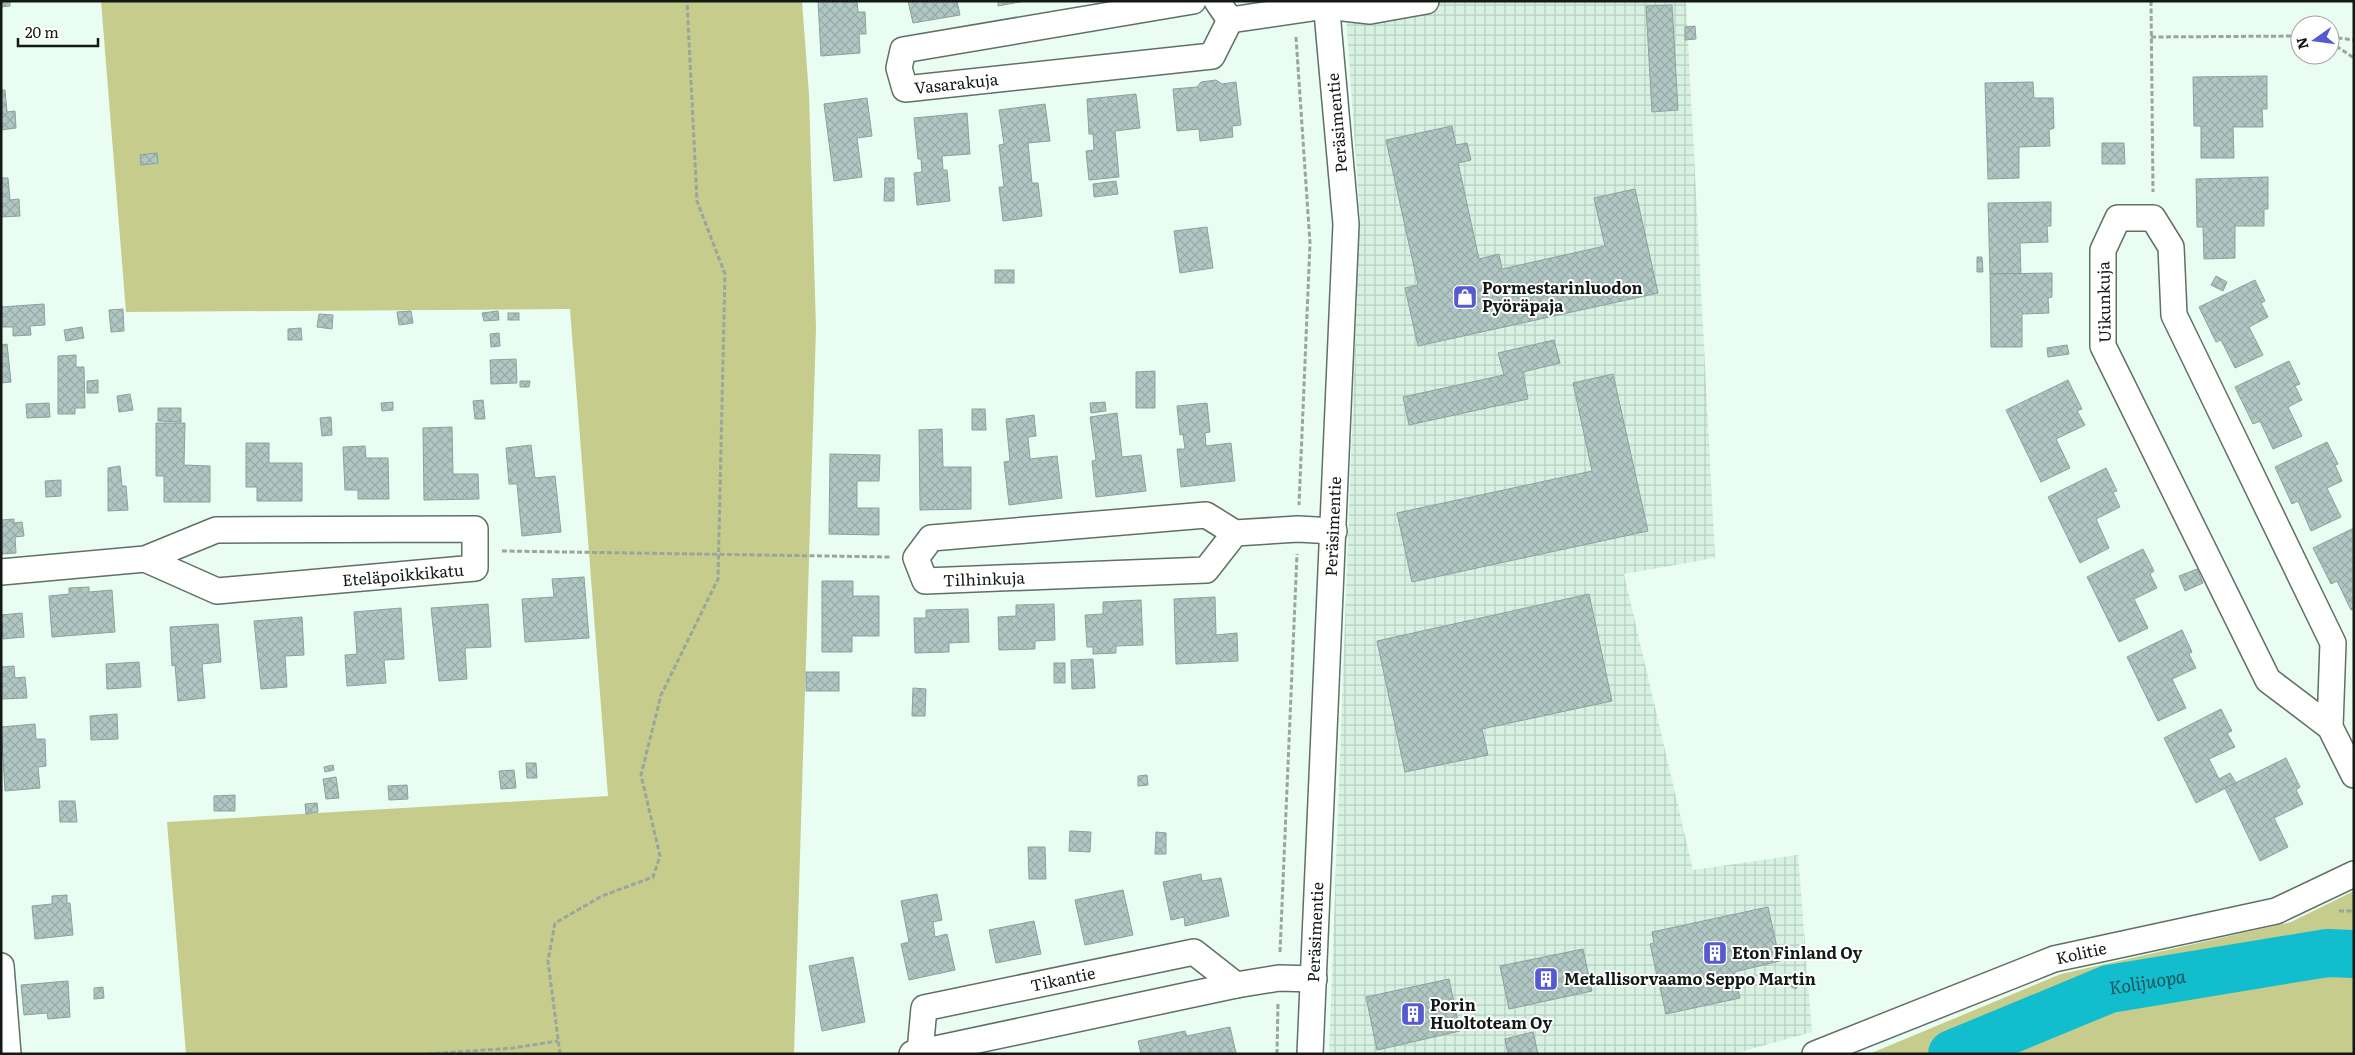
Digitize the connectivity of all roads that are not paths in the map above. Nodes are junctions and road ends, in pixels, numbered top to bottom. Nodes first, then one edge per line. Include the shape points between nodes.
1 (1193, 1) edge
2 (1426, 1) edge
3 (1326, 4) edge
4 (1224, 11) edge
5 (1334, 531) junction
6 (1235, 533) junction
7 (145, 558) junction
8 (1, 572) edge
9 (2330, 727) junction
10 (2354, 775) edge
11 (2354, 874) edge
12 (2, 971) edge
13 (1314, 979) junction
14 (1236, 985) junction
15 (916, 1053) edge
16 (8, 1054) edge
17 (1310, 1054) edge
18 (1815, 1054) edge

1 - 4 street, Vasarakuja via 903,50 899,68 905,89 1212,56
2 - 3 street, Vasarakuja via 1370,11
3 - 4 street, Vasarakuja
3 - 5 street, Peräsimentie via 1346,224
5 - 6 street
5 - 13 street, Peräsimentie
6 - 6 street, Tilhinkuja via 1206,515 931,538 916,558 925,581 1206,570
7 - 7 street, Eteläpoikkikatu via 216,530 474,529 475,568 217,591
7 - 8 street, Eteläpoikkikatu
9 - 9 street, Uikunkuja via 2268,680 2103,346 2103,250 2118,218 2153,218 2171,247 2174,316 2333,643
9 - 10 street, Uikunkuja
11 - 18 street, Kolitie via 2276,911 2054,959
12 - 16 street
13 - 14 street, Tikantie via 1279,978
13 - 17 street, Peräsimentie
14 - 15 street, Tikantie
14 - 15 street, Tikantie via 1194,952 924,1008

